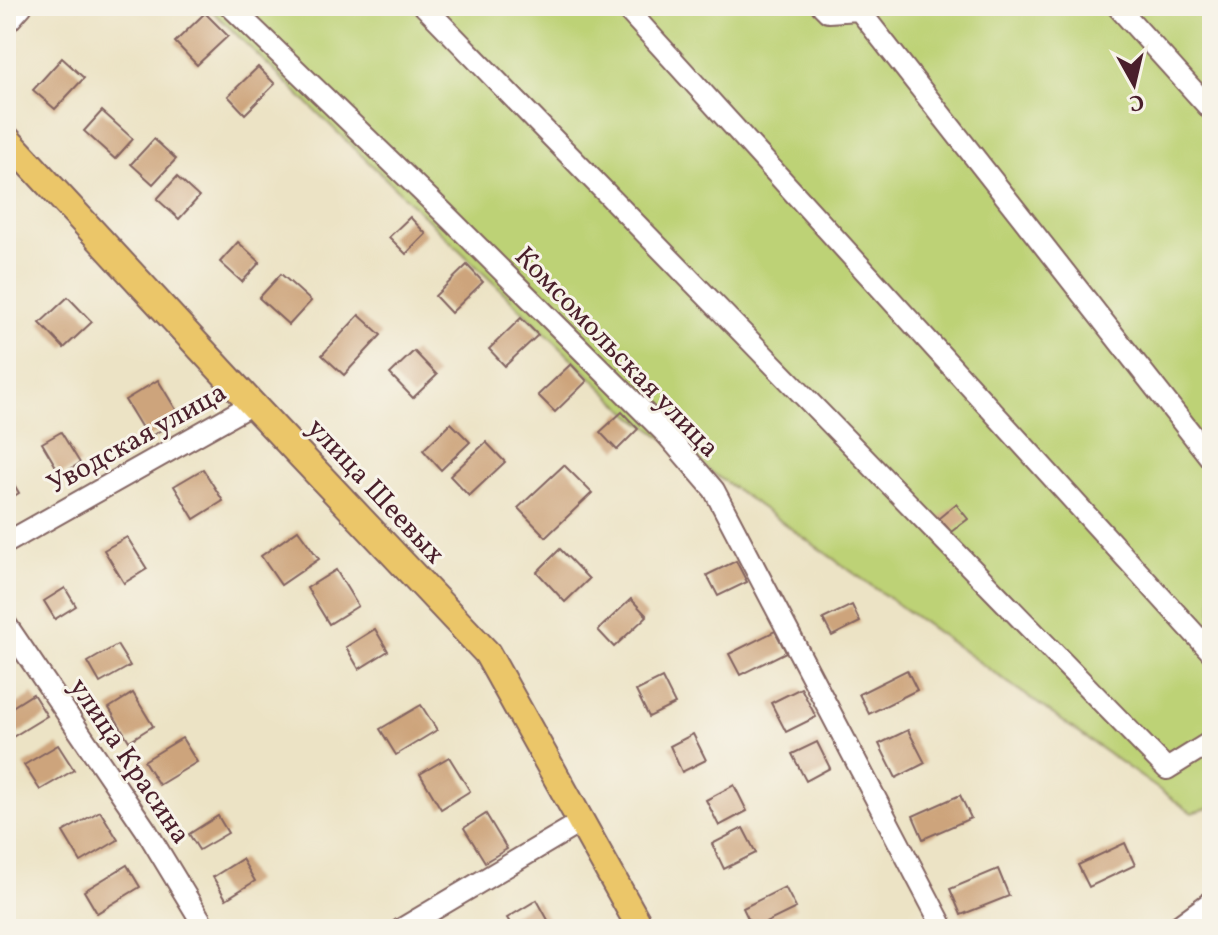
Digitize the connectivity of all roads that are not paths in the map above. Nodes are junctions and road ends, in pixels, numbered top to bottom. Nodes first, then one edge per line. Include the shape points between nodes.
1 (22, 6) edge
2 (230, 6) edge
3 (424, 6) edge
4 (624, 6) edge
5 (822, 6) edge
6 (1117, 6) edge
7 (6, 24) edge
8 (1212, 111) edge
9 (6, 138) edge
10 (252, 404) junction
11 (1212, 460) edge
12 (6, 543) edge
13 (6, 624) edge
14 (1212, 653) edge
15 (1212, 741) edge
16 (581, 822) junction
17 (1212, 901) edge
18 (206, 929) edge
19 (401, 929) edge
20 (641, 929) edge
21 (944, 929) edge
22 (1174, 929) edge

1 - 7 street
2 - 21 street, Комсомольская улица via 655,423 714,490
3 - 15 street via 1167,769
4 - 14 street
5 - 11 street via 828,12 859,10
6 - 8 street
9 - 10 main road, улица Шеевых
10 - 12 street, Уводская улица
10 - 16 main road, улица Шеевых via 487,653
13 - 18 street, улица Красина via 146,830
16 - 19 street
16 - 20 main road, улица Шеевых
17 - 22 street

